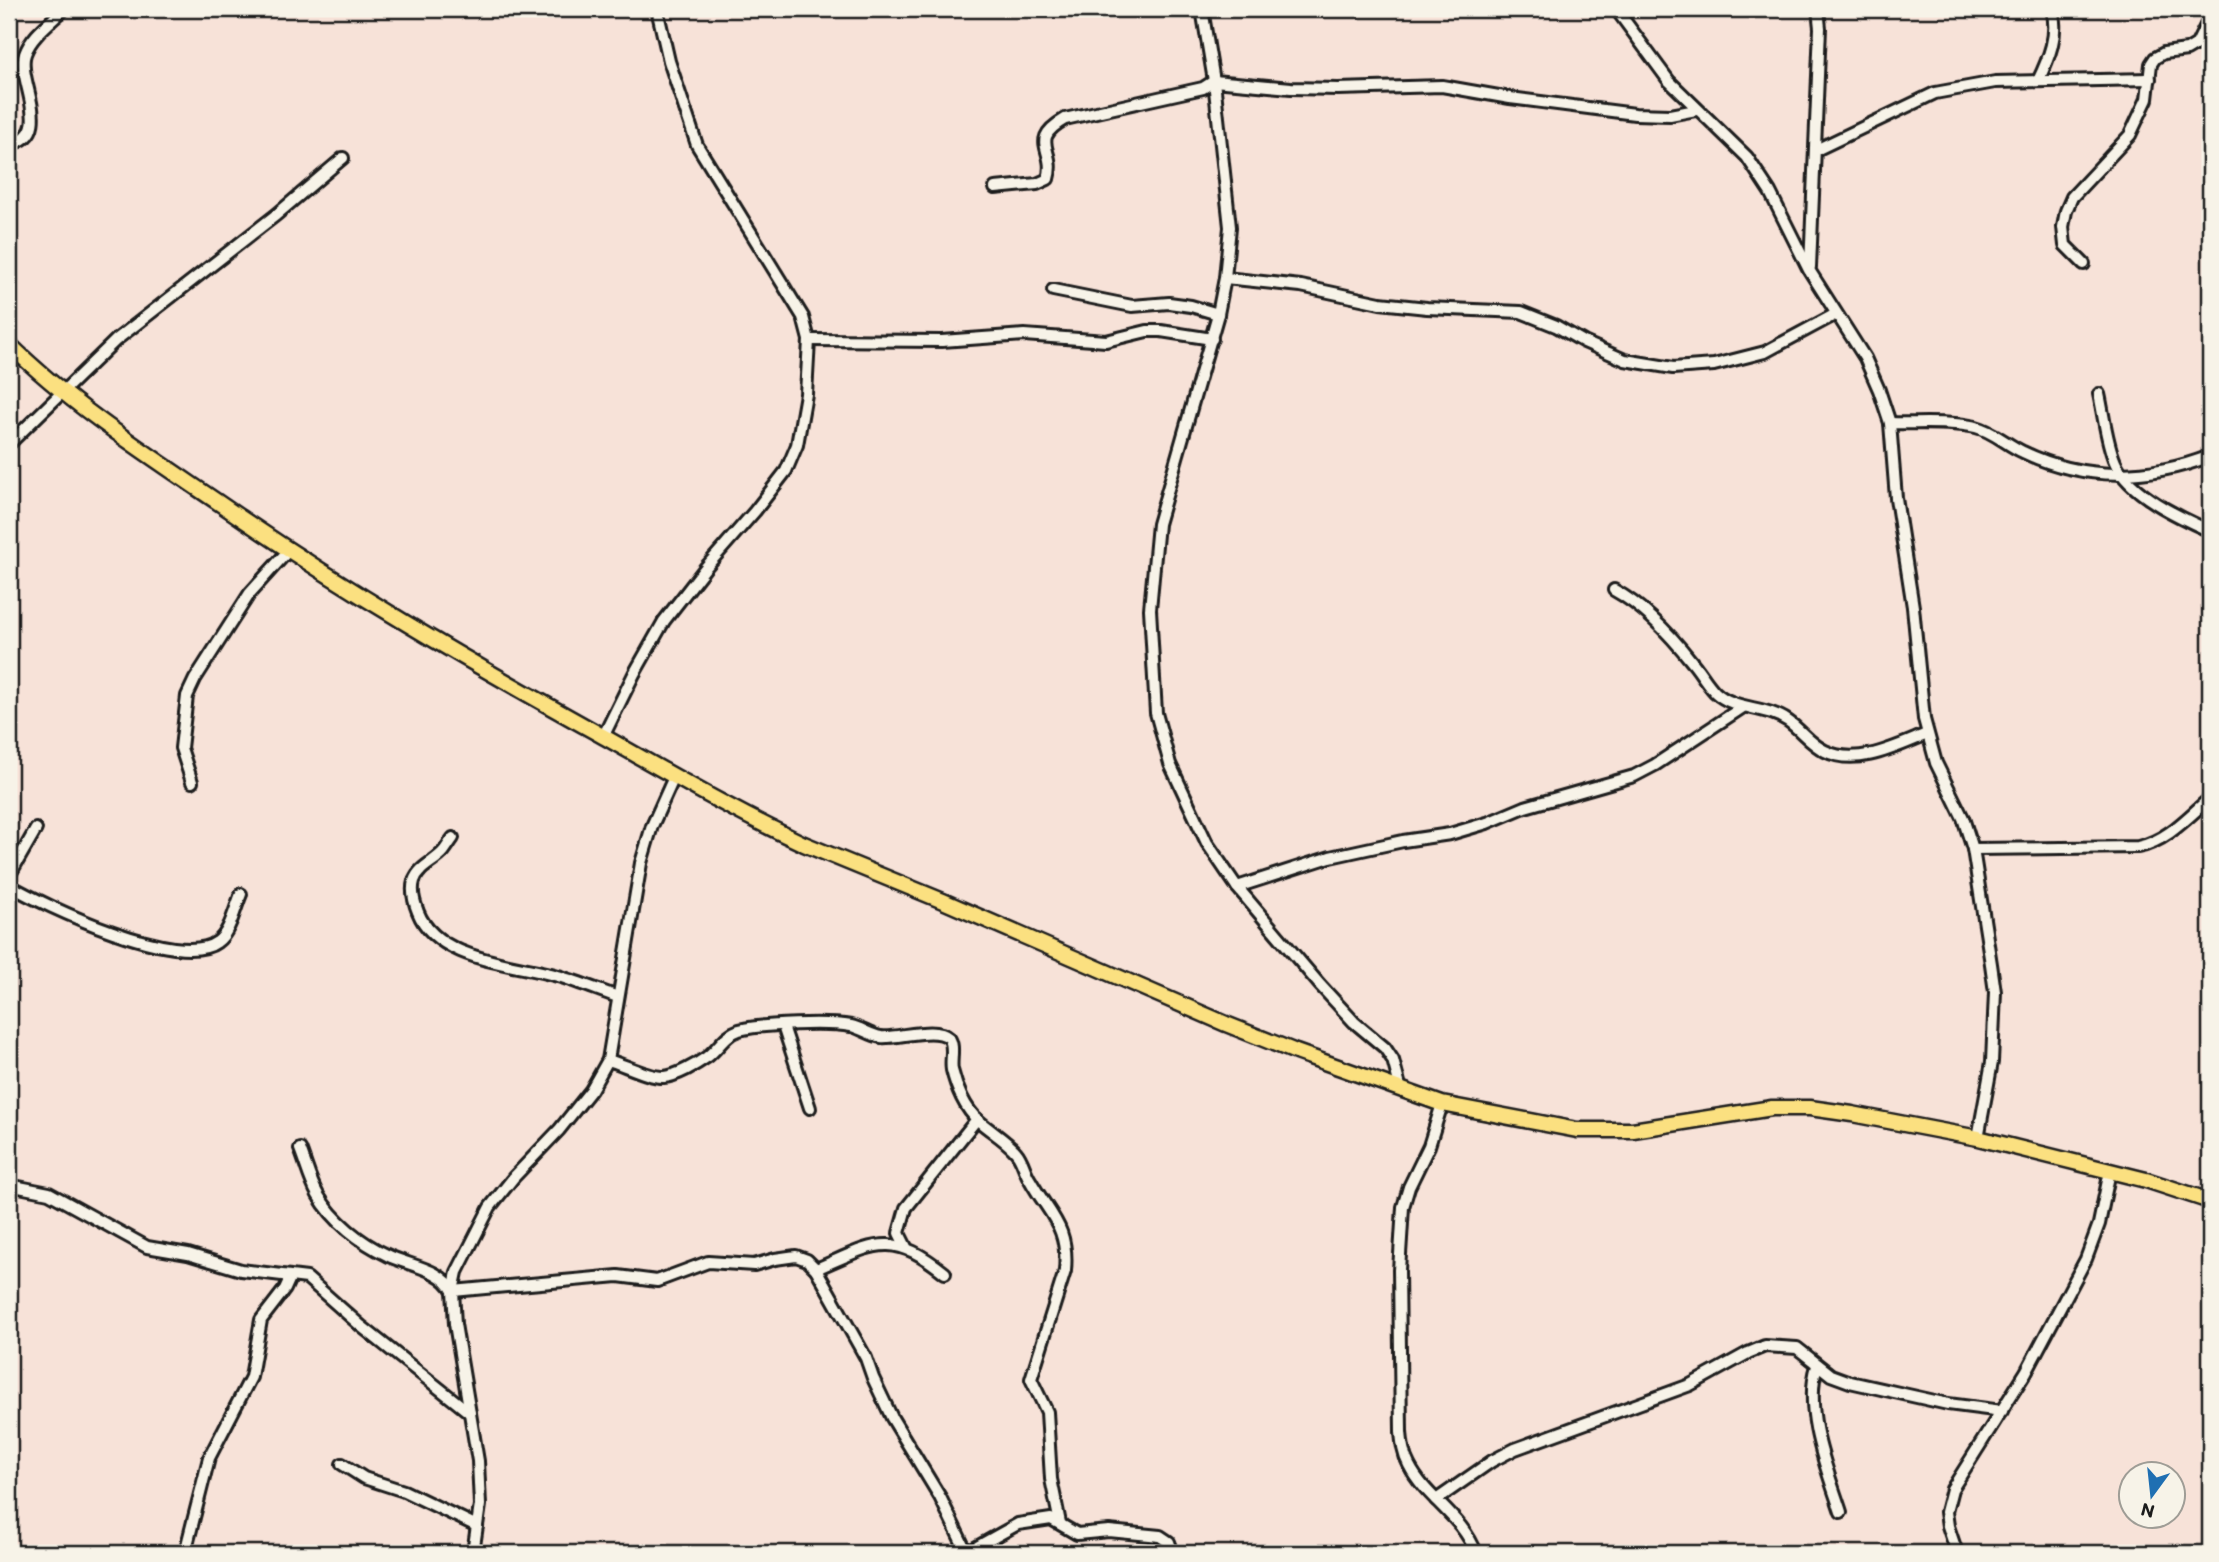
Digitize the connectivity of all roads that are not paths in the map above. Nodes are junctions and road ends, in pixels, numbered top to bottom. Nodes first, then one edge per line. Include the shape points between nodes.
1 (64, 9) edge
2 (657, 9) edge
3 (1202, 9) edge
4 (1616, 9) edge
5 (1818, 9) edge
6 (2052, 9) edge
7 (2210, 17) edge
8 (2150, 79) junction
9 (1214, 81) junction
10 (2038, 81) junction
11 (1696, 110) junction
12 (9, 144) edge
13 (1816, 150) junction
14 (343, 158) dead end
15 (995, 188) dead end
16 (2084, 264) dead end
17 (1809, 270) junction
18 (1226, 278) junction
19 (1053, 290) dead end
20 (1218, 314) junction
21 (1836, 314) junction
22 (1212, 339) junction
23 (809, 340) junction
24 (9, 344) edge
25 (63, 392) junction
26 (2099, 394) dead end
27 (1890, 423) junction
28 (9, 444) edge
29 (2210, 456) edge
30 (2123, 476) junction
31 (2210, 531) edge
32 (288, 551) junction
33 (1614, 590) dead end
34 (1744, 707) junction
35 (1927, 734) junction
36 (603, 737) junction
37 (674, 777) junction
38 (192, 782) dead end
39 (2210, 798) edge
40 (36, 829) dead end
41 (453, 838) dead end
42 (1973, 849) junction
43 (9, 876) edge
44 (9, 886) edge
45 (1237, 887) junction
46 (241, 894) dead end
47 (618, 997) junction
48 (783, 1026) junction
49 (608, 1060) junction
50 (1401, 1090) junction
51 (1442, 1104) junction
52 (810, 1108) dead end
53 (976, 1119) junction
54 (1978, 1138) junction
55 (300, 1149) dead end
56 (2110, 1171) junction
57 (9, 1185) edge
58 (2210, 1201) edge
59 (905, 1247) junction
60 (816, 1269) junction
61 (945, 1273) dead end
62 (290, 1278) junction
63 (453, 1291) junction
64 (1817, 1366) junction
65 (2002, 1410) junction
66 (470, 1413) junction
67 (342, 1464) dead end
68 (1436, 1500) junction
69 (1841, 1512) dead end
70 (1060, 1523) junction
71 (477, 1526) junction
72 (185, 1553) edge
73 (473, 1553) edge
74 (966, 1553) edge
75 (1173, 1553) edge
76 (1476, 1553) edge
77 (1957, 1553) edge

1 - 12 street via 27,47 23,70 33,105 32,122 20,142
2 - 23 street via 697,145 803,317
3 - 9 street
4 - 11 street
5 - 13 street
6 - 10 street via 2053,41
7 - 8 street via 2197,44 2155,58
8 - 10 street
8 - 16 street via 2143,112 2130,135 2072,197 2066,211 2065,245
9 - 11 street via 1291,88 1442,86 1635,114
9 - 15 street via 1203,88 1065,119 1052,127 1045,141 1051,171 1048,179
9 - 18 street via 1230,227
10 - 13 street via 1995,82 1935,93
11 - 17 street via 1747,157
13 - 17 street
14 - 25 street via 116,340
17 - 21 street
18 - 20 street
18 - 21 street via 1301,286 1392,304 1521,313 1625,360 1674,368 1714,365 1765,352
19 - 20 street via 1132,306 1169,303
20 - 22 street
21 - 27 street via 1865,358
22 - 23 street via 1147,331 1106,341 1024,335 942,341
22 - 45 street via 1158,524 1150,609 1153,681 1170,764 1207,843
23 - 36 street via 806,394 797,445 786,471 664,621
24 - 25 main road
25 - 28 street
25 - 32 main road
26 - 30 street via 2110,447
27 - 30 street via 1977,427 2045,462
27 - 35 street
29 - 30 street via 2170,469
30 - 31 street via 2143,494
32 - 36 main road via 429,639
32 - 38 street via 250,593 187,696 181,748
33 - 34 street via 1651,617 1713,691
34 - 35 street via 1772,712 1826,752 1846,757 1889,750
34 - 45 street via 1634,776 1450,834 1331,857
35 - 42 street
36 - 37 main road
37 - 47 street via 641,863
37 - 50 main road via 804,844 1226,1024
39 - 42 street via 2151,844
40 - 43 street
41 - 47 street via 414,881 416,908 433,936 454,948
42 - 54 street via 1995,992 1992,1062
44 - 46 street via 67,916 140,940 183,948 217,943
45 - 50 street via 1354,1022 1385,1048
47 - 49 street
48 - 49 street via 730,1034 707,1057 664,1077
48 - 52 street
48 - 53 street via 840,1025 882,1037 941,1034 949,1039 951,1068
49 - 63 street via 559,1130 490,1207 457,1272
50 - 51 main road
51 - 54 main road via 1577,1130 1633,1130 1772,1108 1810,1108
51 - 68 street via 1409,1187 1399,1270 1404,1452 1409,1466
53 - 59 street via 906,1208 900,1233
53 - 70 street via 1020,1157 1063,1236 1065,1271 1031,1379 1047,1412 1051,1479
54 - 56 main road
55 - 63 street via 319,1197 347,1229 386,1255 446,1280
56 - 58 main road
56 - 65 street via 2086,1259
57 - 62 street via 49,1193 147,1247
59 - 60 street via 886,1244 864,1249
59 - 61 street
60 - 63 street via 796,1256 754,1265 708,1262 657,1281 618,1276
60 - 74 street
62 - 66 street via 307,1278
62 - 72 street via 261,1320 251,1377 209,1458
63 - 66 street
64 - 65 street via 1850,1382 1948,1404
64 - 68 street via 1797,1348 1765,1346 1690,1385 1515,1449
64 - 69 street via 1812,1395 1815,1414
65 - 77 street via 1952,1489 1948,1527
66 - 71 street via 478,1461
67 - 71 street via 364,1478 404,1491
68 - 76 street via 1461,1524
70 - 74 street via 1051,1519 1018,1524
70 - 75 street via 1077,1534 1109,1531 1160,1536 1169,1542
71 - 73 street

